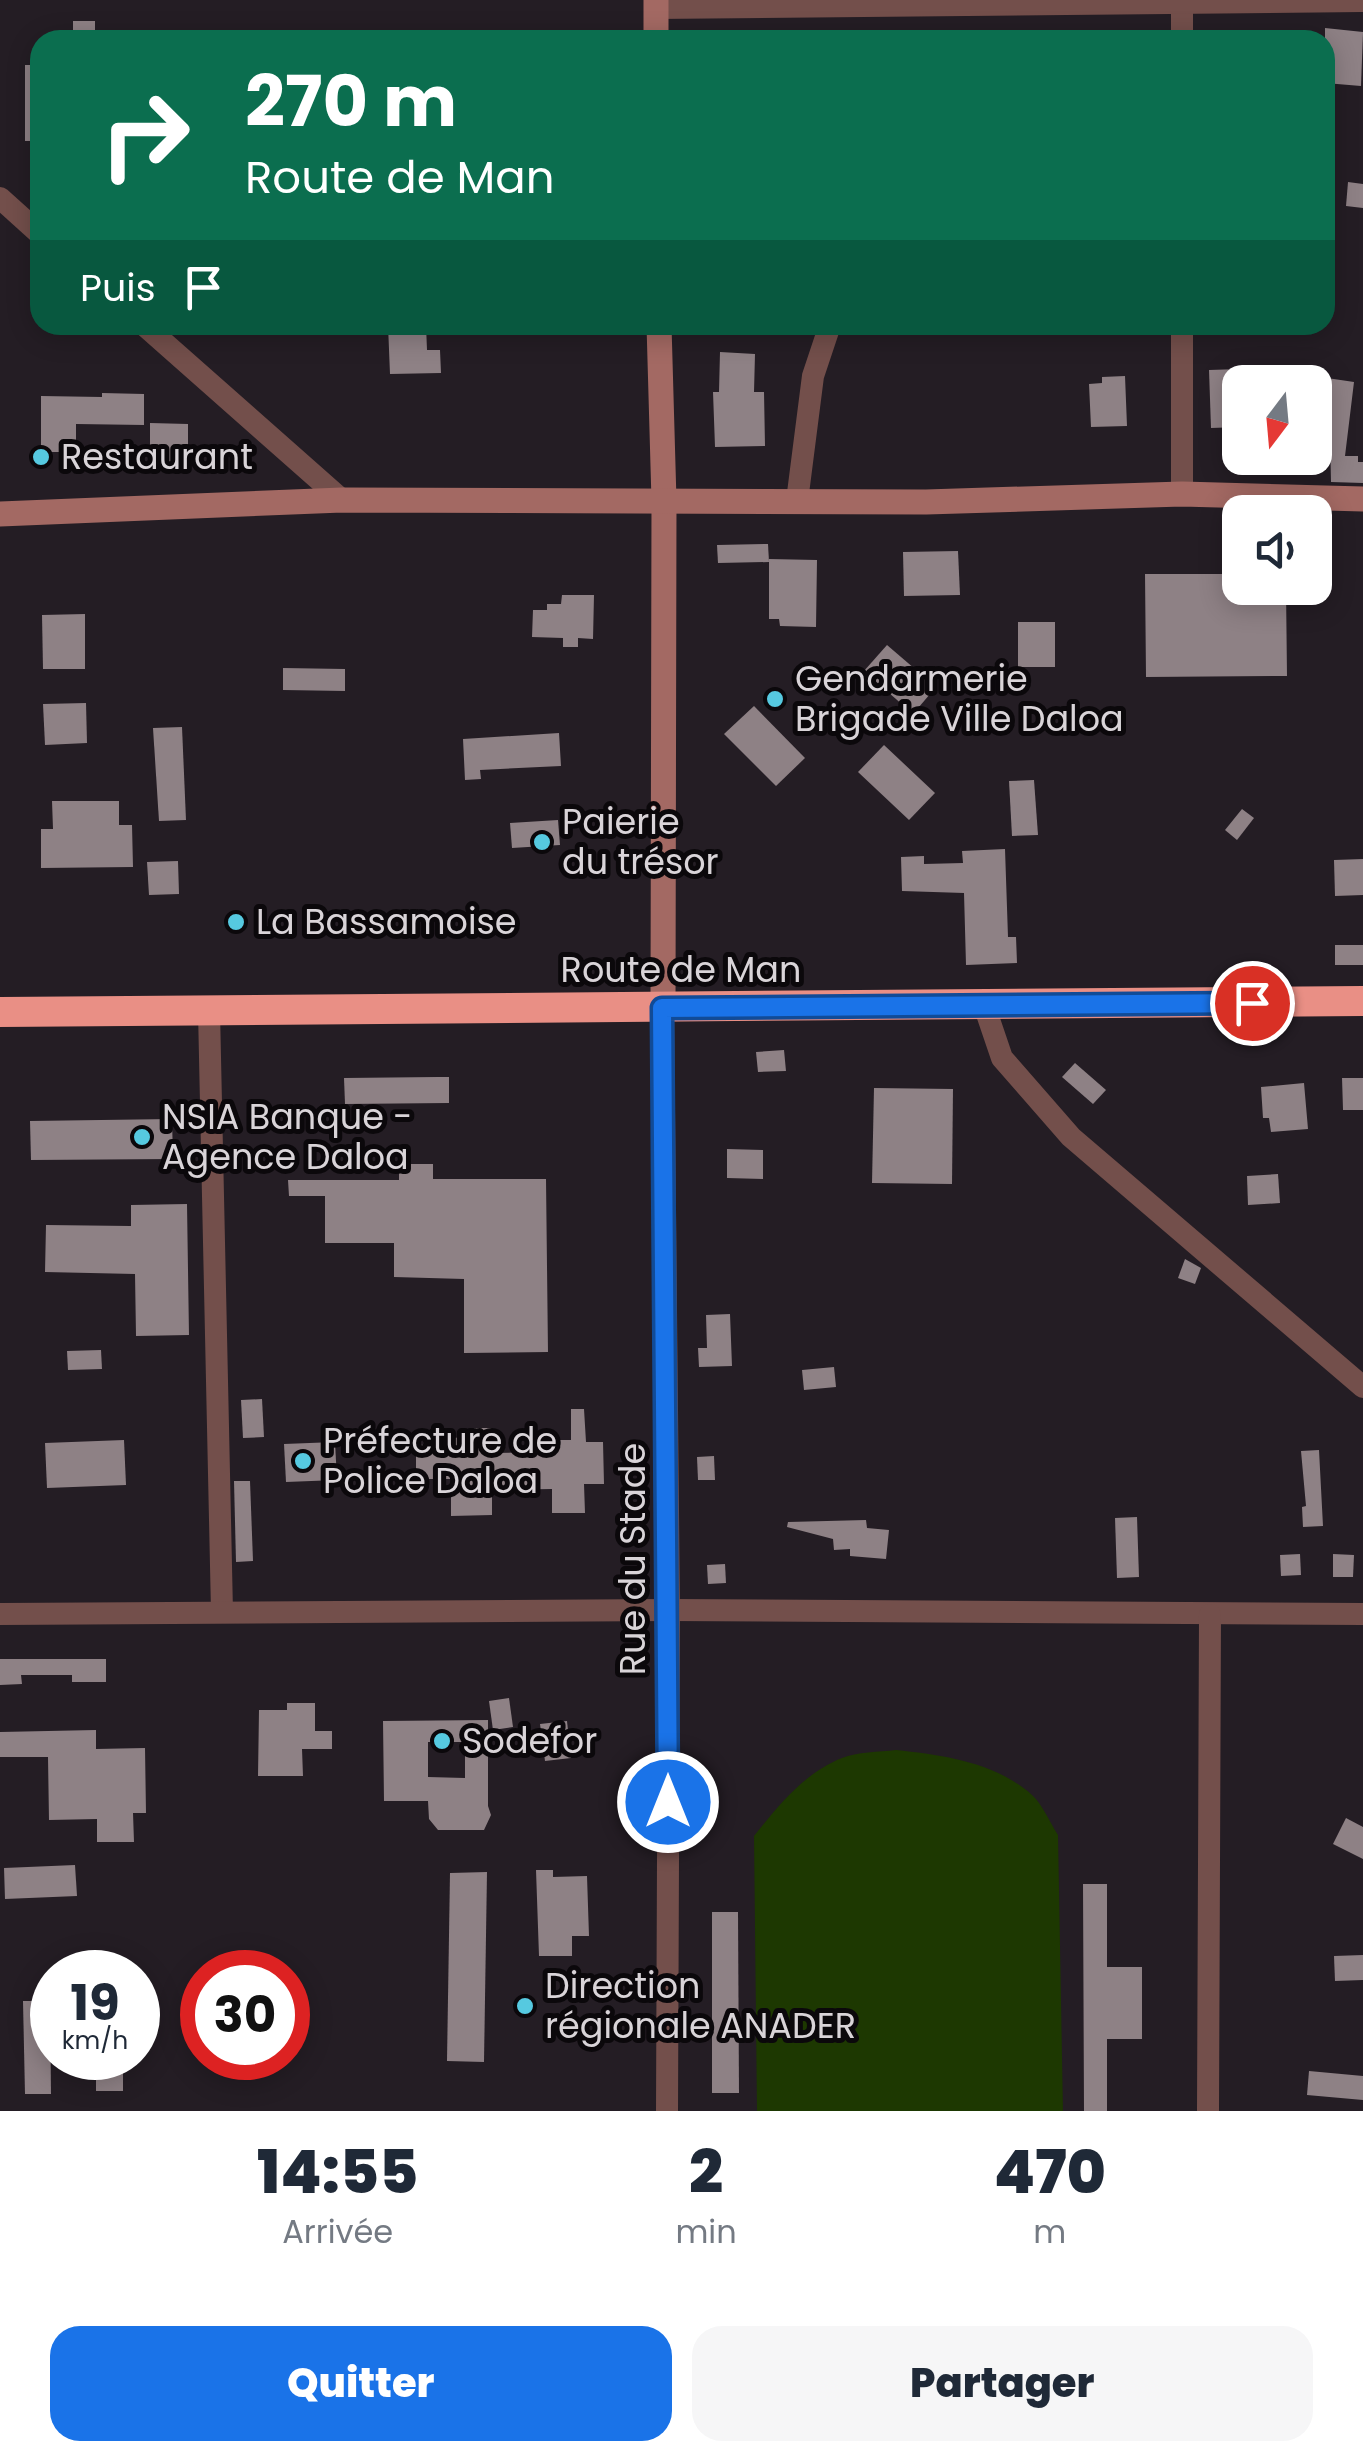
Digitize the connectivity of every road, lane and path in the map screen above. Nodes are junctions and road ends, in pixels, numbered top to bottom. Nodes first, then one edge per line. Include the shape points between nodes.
1 (1337, 1) edge
2 (1363, 1) edge
3 (1182, 3) junction
4 (656, 4) edge
5 (656, 30) edge
6 (1182, 30) edge
7 (0, 198) edge
8 (30, 225) edge
9 (155, 335) edge
10 (659, 335) edge
11 (827, 335) edge
12 (1182, 335) edge
13 (1182, 494) junction
14 (1363, 499) edge
15 (342, 500) junction
16 (664, 501) junction
17 (797, 501) junction
18 (0, 514) edge
19 (1363, 1001) edge
20 (984, 1005) junction
21 (662, 1008) junction
22 (209, 1011) junction
23 (0, 1012) edge
24 (1363, 1387) edge
25 (669, 1610) junction
26 (222, 1612) junction
27 (0, 1614) edge
28 (1363, 1614) edge
29 (1210, 1615) junction
30 (667, 2111) edge
31 (1208, 2111) edge

1 - 2 street
1 - 3 street
3 - 4 street
3 - 6 street
4 - 5 street
7 - 8 street
9 - 15 street
10 - 16 street
11 - 17 street via 813,376
12 - 13 street
13 - 14 street
13 - 17 street
15 - 16 street
15 - 18 street
16 - 17 street
16 - 21 street
19 - 20 highway, Route de Man
20 - 21 highway, Route de Man
20 - 24 street via 1002,1058 1071,1136
21 - 22 highway, Route de Man
21 - 25 street, Rue du Stade
22 - 23 highway, Route de Man
22 - 26 street
25 - 26 street
25 - 29 street
25 - 30 street, Rue du Stade
26 - 27 street
28 - 29 street
29 - 31 street

